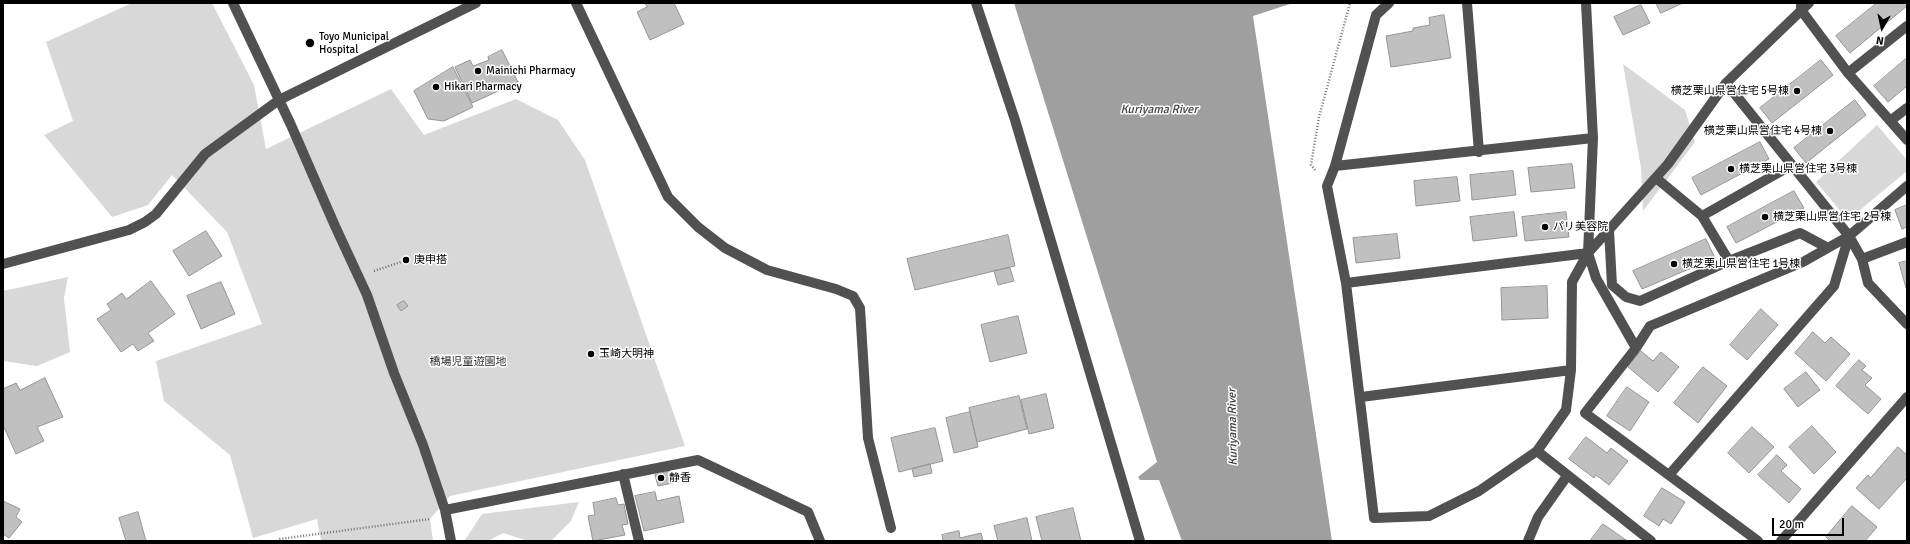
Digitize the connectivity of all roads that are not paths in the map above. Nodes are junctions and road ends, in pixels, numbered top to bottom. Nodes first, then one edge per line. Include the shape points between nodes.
1 (233, 3) edge
2 (476, 3) edge
3 (576, 3) edge
4 (976, 3) edge
5 (1389, 3) edge
6 (1467, 3) edge
7 (1586, 3) edge
8 (1804, 5) edge
9 (1907, 26) edge
10 (1848, 73) junction
11 (1726, 83) junction
12 (279, 100) junction
13 (1907, 108) edge
14 (1890, 121) junction
15 (1593, 138) junction
16 (1907, 140) edge
17 (1478, 152) junction
18 (1792, 165) junction
19 (1335, 166) junction
20 (1656, 178) junction
21 (1907, 186) edge
22 (1702, 216) junction
23 (1609, 230) junction
24 (1849, 236) junction
25 (1907, 242) edge
26 (1828, 248) junction
27 (1588, 253) junction
28 (1862, 259) junction
29 (1729, 261) junction
30 (3, 264) edge
31 (1346, 283) junction
32 (1907, 324) edge
33 (1636, 348) junction
34 (1571, 370) junction
35 (1361, 397) junction
36 (1907, 397) edge
37 (1537, 452) junction
38 (624, 474) junction
39 (1670, 474) junction
40 (1567, 476) junction
41 (445, 510) junction
42 (891, 528) dead end
43 (451, 541) edge
44 (639, 541) edge
45 (820, 541) edge
46 (1140, 541) edge
47 (1528, 541) edge
48 (1651, 541) edge
49 (1758, 541) edge
50 (1781, 541) edge

1 - 12 street
2 - 12 street
3 - 42 street via 668,197 698,227 725,248 767,270 836,289 852,296 860,308 868,438
4 - 46 street via 1015,120
5 - 19 street via 1376,15
6 - 17 street
7 - 15 street
8 - 10 street
8 - 11 street
9 - 10 street
10 - 14 street
11 - 18 street
11 - 20 street
12 - 30 street via 204,154 156,214 145,222 129,230
12 - 41 street via 367,295
13 - 14 street
14 - 16 street
15 - 17 street
15 - 27 street
17 - 19 street
18 - 22 street
18 - 24 street
19 - 31 street via 1327,186
20 - 22 street
20 - 23 street
21 - 24 street
22 - 29 street
23 - 27 street
23 - 29 street via 1612,284 1626,297 1640,301
24 - 26 street
24 - 28 street
24 - 39 street via 1834,286
25 - 28 street
26 - 29 street via 1800,233
26 - 33 street via 1803,262 1650,326
27 - 31 street
27 - 33 street via 1596,278
27 - 34 street via 1572,282
28 - 32 street via 1868,283
31 - 35 street
33 - 39 street via 1585,413
34 - 35 street
34 - 37 street via 1566,410
35 - 37 street via 1374,518 1430,516 1479,491
36 - 50 street
37 - 40 street
38 - 41 street
38 - 44 street
38 - 45 street via 698,460 808,512
39 - 49 street
40 - 47 street via 1538,517
40 - 48 street
41 - 43 street

